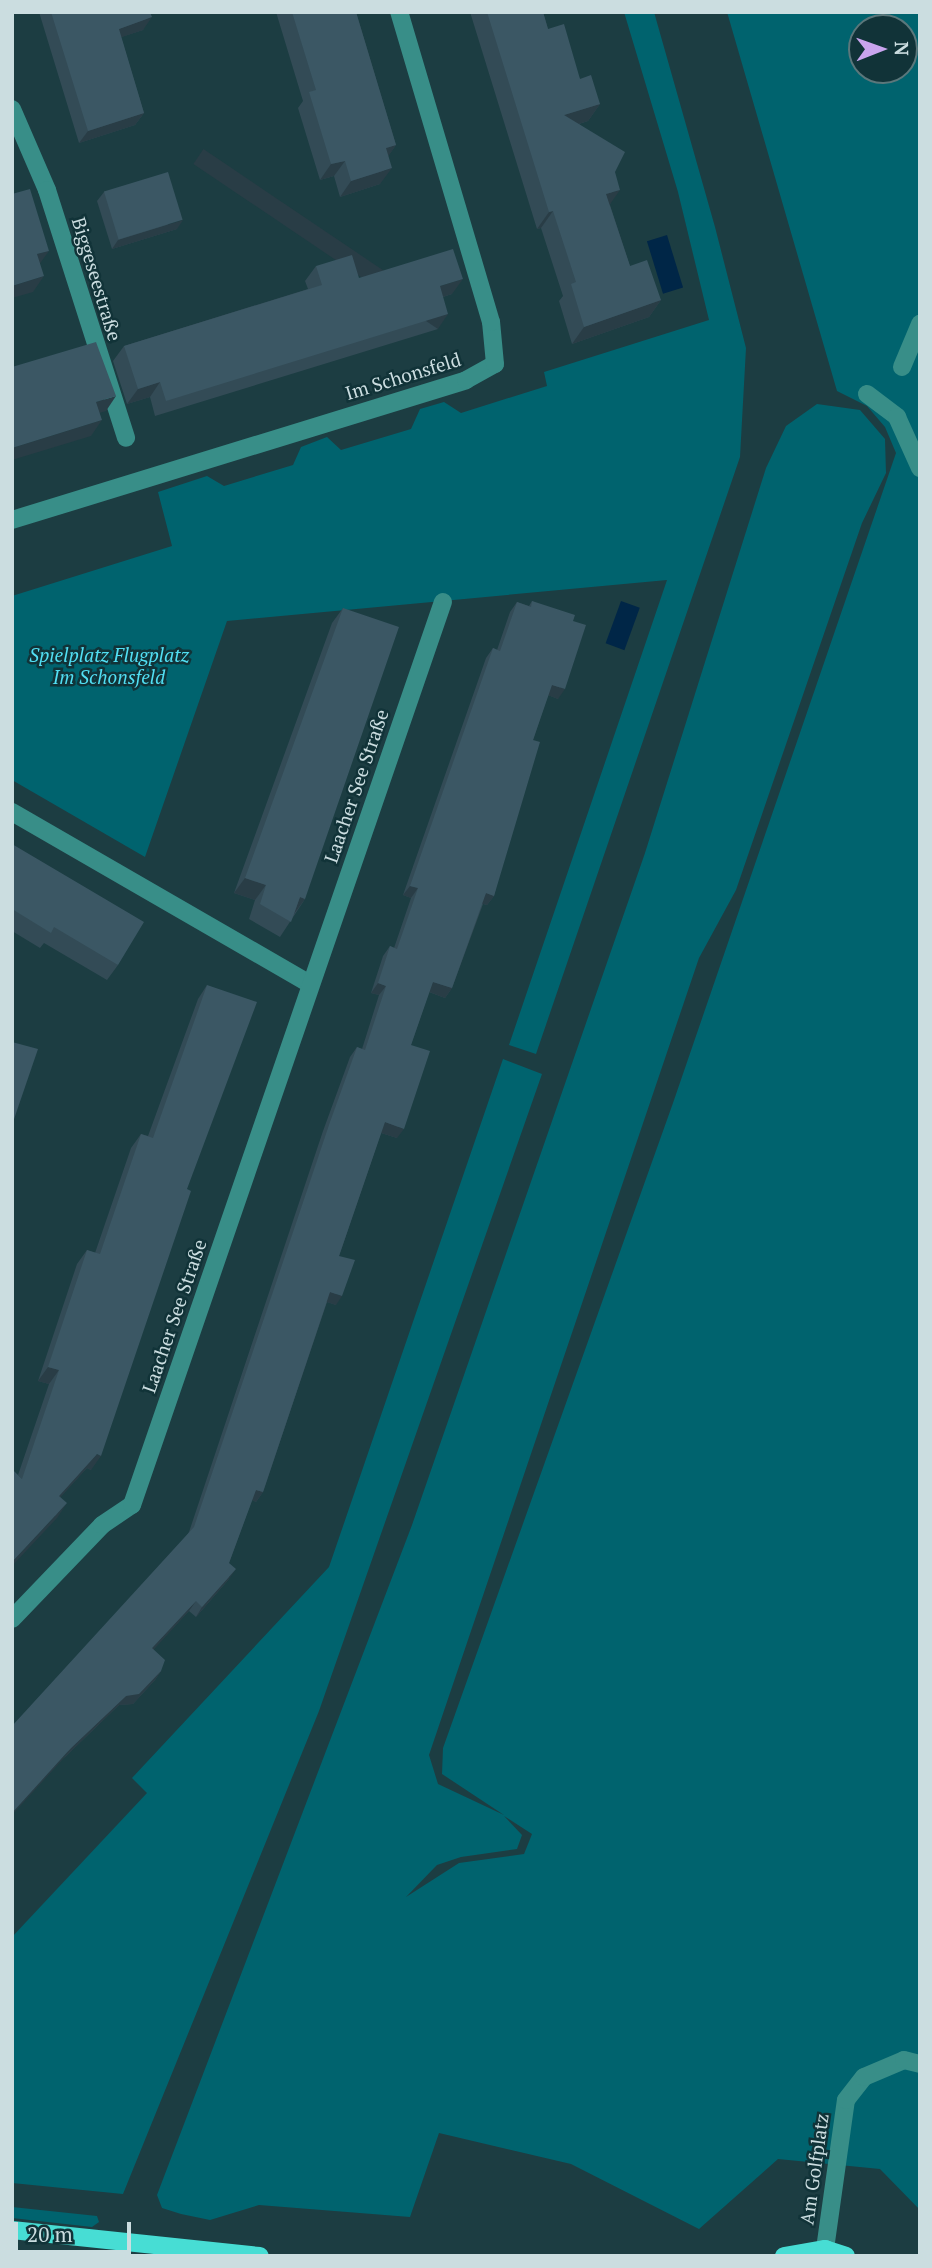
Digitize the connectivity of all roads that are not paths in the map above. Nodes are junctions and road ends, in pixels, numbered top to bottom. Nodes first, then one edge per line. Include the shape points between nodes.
1 (399, 12) edge
2 (12, 109) edge
3 (16, 143) edge
4 (920, 324) edge
5 (902, 367) dead end
6 (867, 394) dead end
7 (126, 438) dead end
8 (920, 468) edge
9 (12, 520) edge
10 (443, 602) dead end
11 (12, 812) edge
12 (310, 984) junction
13 (12, 1619) edge
14 (920, 2064) edge
15 (12, 2230) edge
16 (825, 2249) junction
17 (260, 2256) edge
18 (784, 2256) edge
19 (846, 2256) edge

1 - 9 street, Im Schonsfeld via 491,322 495,364 466,380
2 - 3 street, Biggeseestraße
3 - 7 street, Biggeseestraße via 47,190
4 - 5 street
6 - 8 street via 897,417
10 - 12 street, Laacher See Straße
11 - 12 street
12 - 13 street, Laacher See Straße via 132,1505 102,1525
14 - 16 street, Am Golfplatz via 904,2060 864,2077 846,2100
15 - 17 main road
16 - 18 main road
16 - 19 main road

